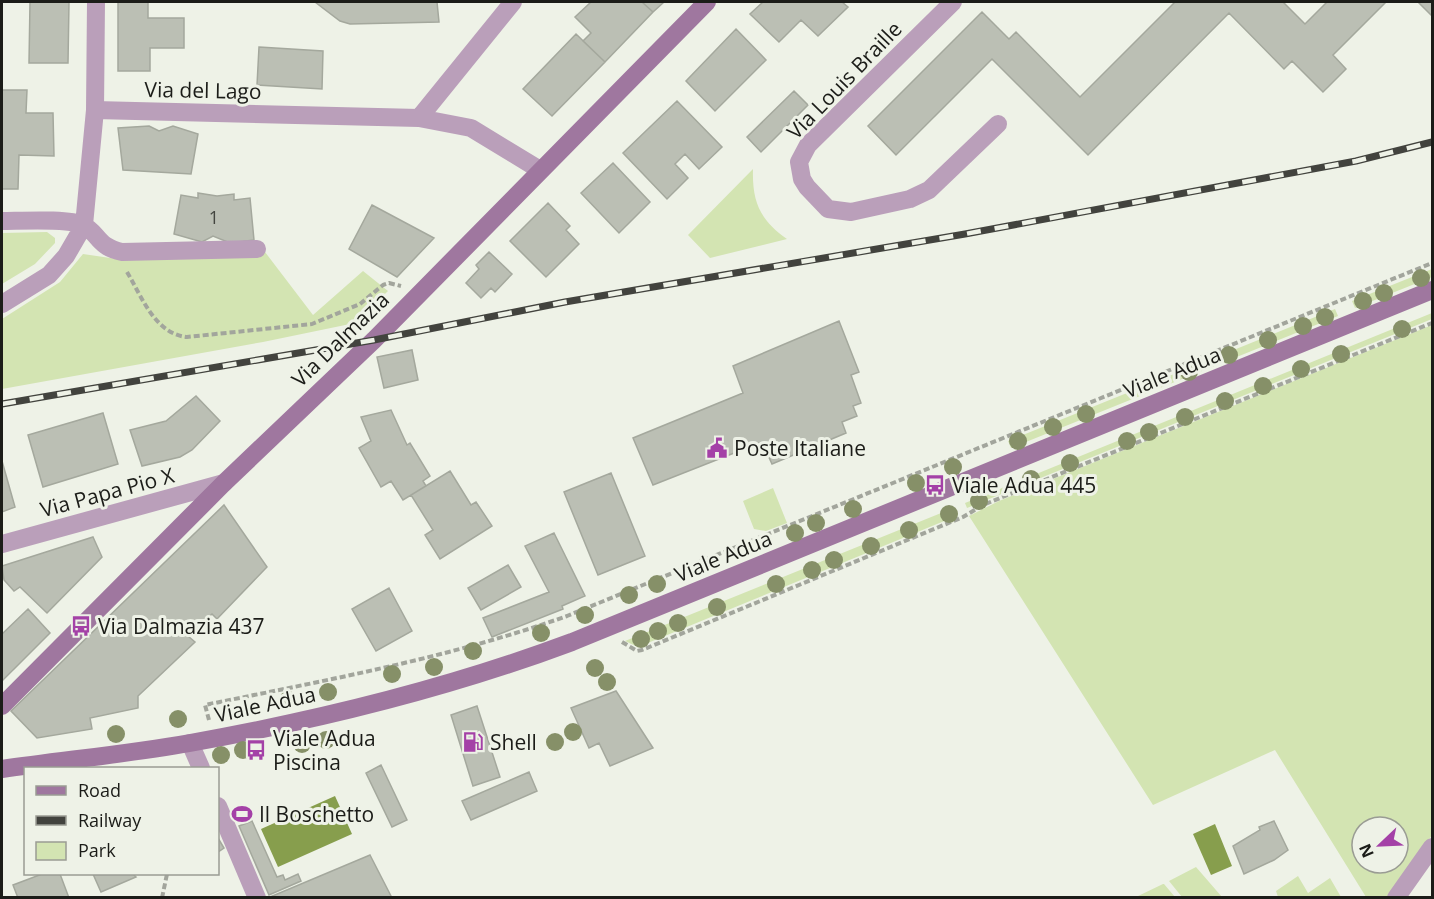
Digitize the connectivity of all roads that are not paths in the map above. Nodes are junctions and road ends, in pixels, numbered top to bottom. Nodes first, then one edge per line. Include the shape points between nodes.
1 (96, 2) edge
2 (513, 2) edge
3 (707, 2) edge
4 (952, 2) edge
5 (95, 110) junction
6 (418, 118) junction
7 (998, 124) dead end
8 (540, 170) junction
9 (2, 221) edge
10 (84, 225) junction
11 (257, 249) dead end
12 (1432, 290) edge
13 (2, 304) edge
14 (224, 483) junction
15 (2, 544) edge
16 (2, 705) edge
17 (190, 743) junction
18 (4, 764) edge
19 (201, 767) edge
20 (219, 808) edge
21 (1432, 847) edge
22 (257, 897) edge
23 (1396, 897) edge

1 - 5 street
2 - 6 street
3 - 8 main road, Via Dalmazia
4 - 7 street, Via Louis Braille via 808,145 799,162 802,179 815,198 836,211 898,203 937,185
5 - 6 street, Via del Lago
5 - 10 street
6 - 8 street, Via del Lago via 471,128
8 - 14 main road, Via Dalmazia
9 - 10 street
10 - 11 street via 99,242 113,250
10 - 13 street via 49,276
12 - 17 main road, Viale Adua via 549,651 432,688
14 - 15 street, Via Papa Pio X
14 - 16 main road, Via Dalmazia
17 - 18 main road, Viale Adua
17 - 19 street
20 - 22 street
21 - 23 street

